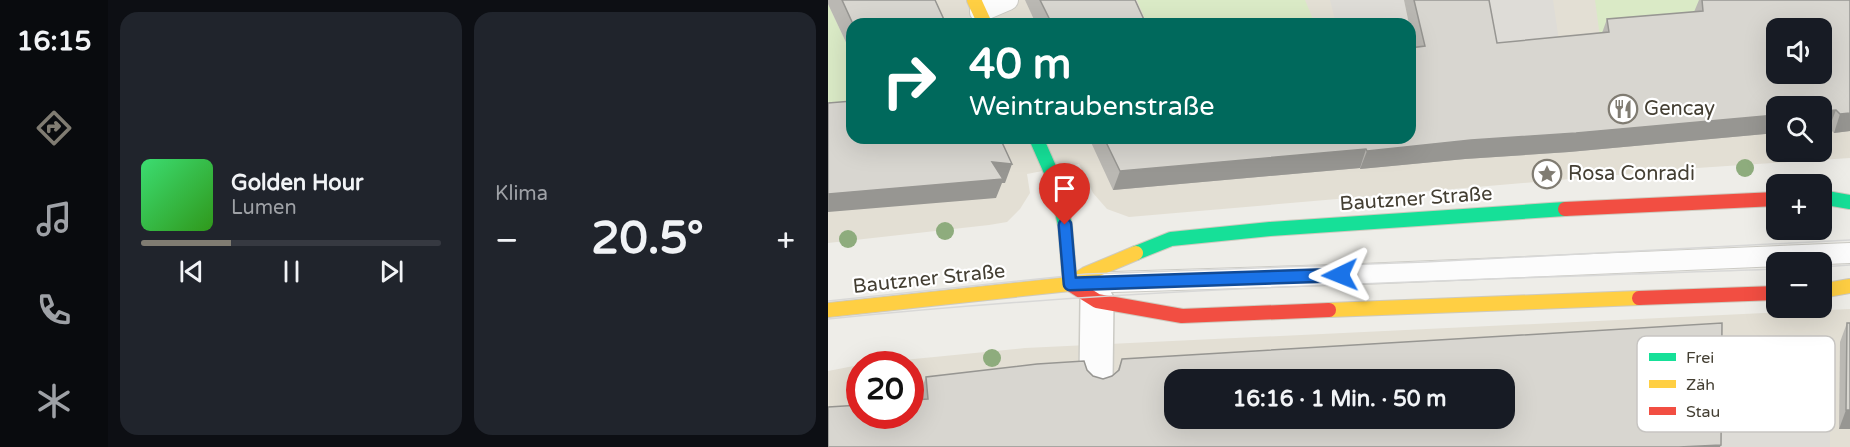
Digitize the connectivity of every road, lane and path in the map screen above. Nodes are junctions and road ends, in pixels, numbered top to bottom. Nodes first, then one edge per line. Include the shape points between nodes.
1 (1008, 0) edge
2 (980, 12) edge
3 (1039, 144) edge
4 (1832, 198) edge
5 (1766, 199) edge
6 (1850, 202) edge
7 (1850, 253) edge
8 (1070, 284) junction
9 (1850, 286) edge
10 (1832, 289) edge
11 (1766, 293) edge
12 (1097, 301) junction
13 (828, 310) edge
14 (1096, 379) edge

1 - 2 lane
3 - 8 main road via 1055,181 1065,225
4 - 6 main road
5 - 8 main road, Bautzner Straße via 1474,214 1171,239
7 - 8 lane
8 - 12 main road
8 - 13 main road, Bautzner Straße
9 - 10 main road
11 - 12 main road via 1182,315
12 - 14 street

